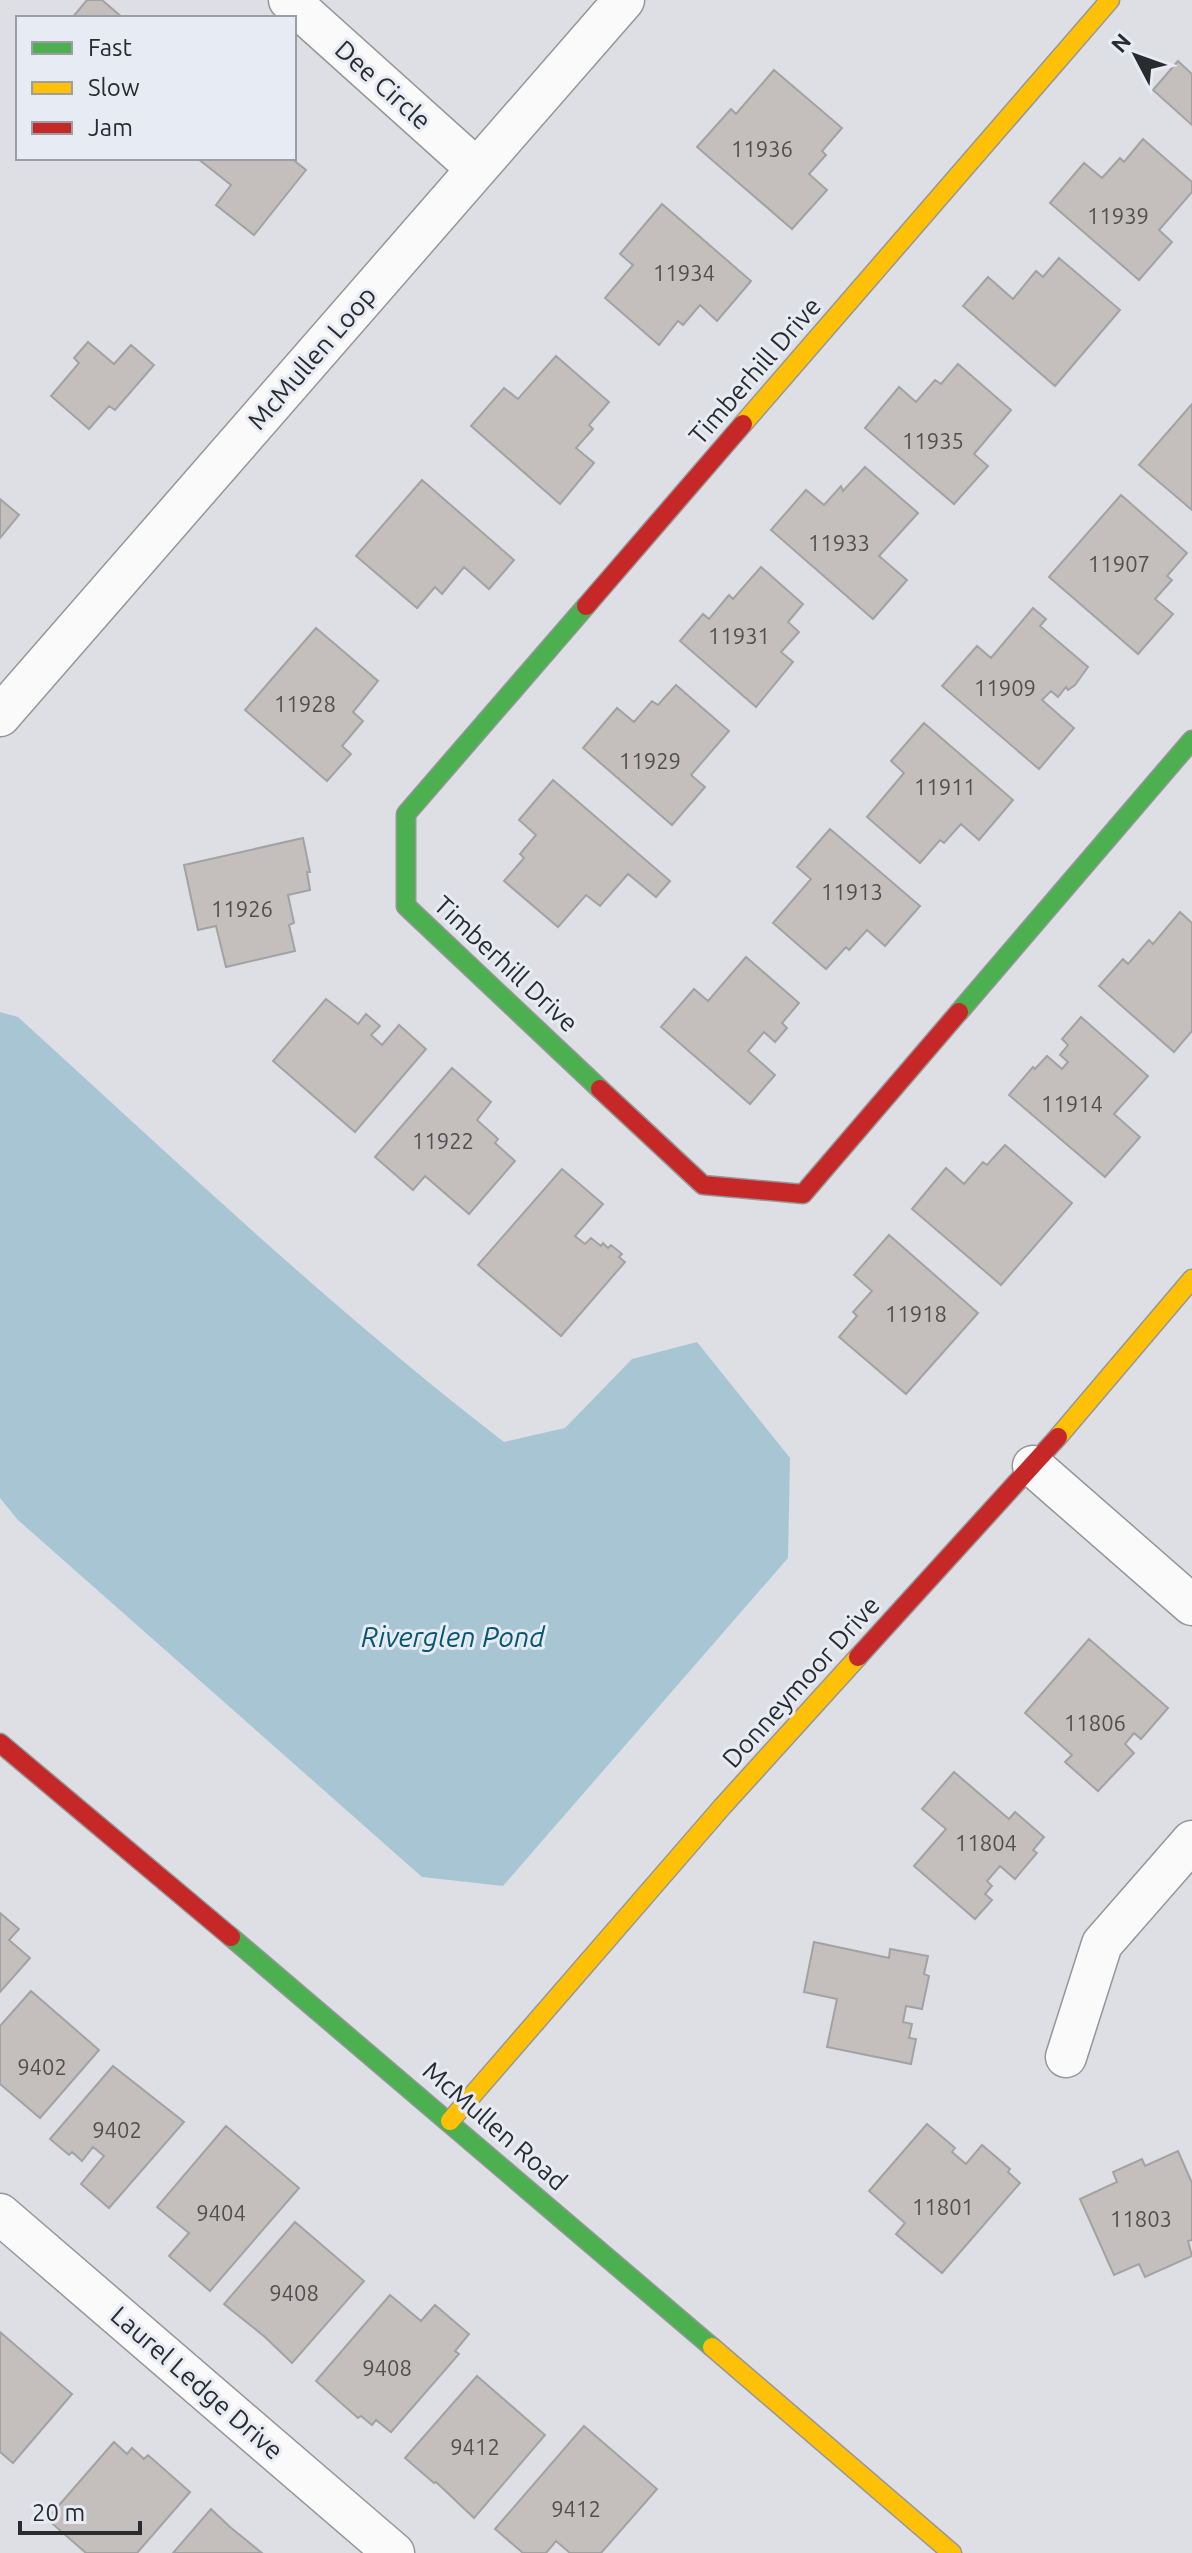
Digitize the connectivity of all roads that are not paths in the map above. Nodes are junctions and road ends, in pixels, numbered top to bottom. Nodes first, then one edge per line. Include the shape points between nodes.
1 (289, 0) edge
2 (624, 0) edge
3 (1110, 0) edge
4 (477, 169) junction
5 (0, 716) edge
6 (1192, 740) edge
7 (1192, 1279) edge
8 (1033, 1466) junction
9 (1192, 1605) edge
10 (0, 1743) edge
11 (1192, 1841) edge
12 (1066, 2057) dead end
13 (450, 2121) junction
14 (0, 2214) edge
15 (394, 2553) edge
16 (952, 2553) edge

1 - 4 street, Dee Circle
2 - 4 street, McMullen Loop
3 - 6 street, Timberhill Drive via 406,814 406,906 703,1185 803,1194
4 - 5 street, McMullen Loop
7 - 8 street, Donneymoor Drive
8 - 9 street
8 - 13 street, Donneymoor Drive via 722,1807
10 - 13 street, McMullen Road
11 - 12 street via 1102,1944
13 - 16 street, McMullen Road
14 - 15 street, Laurel Ledge Drive

